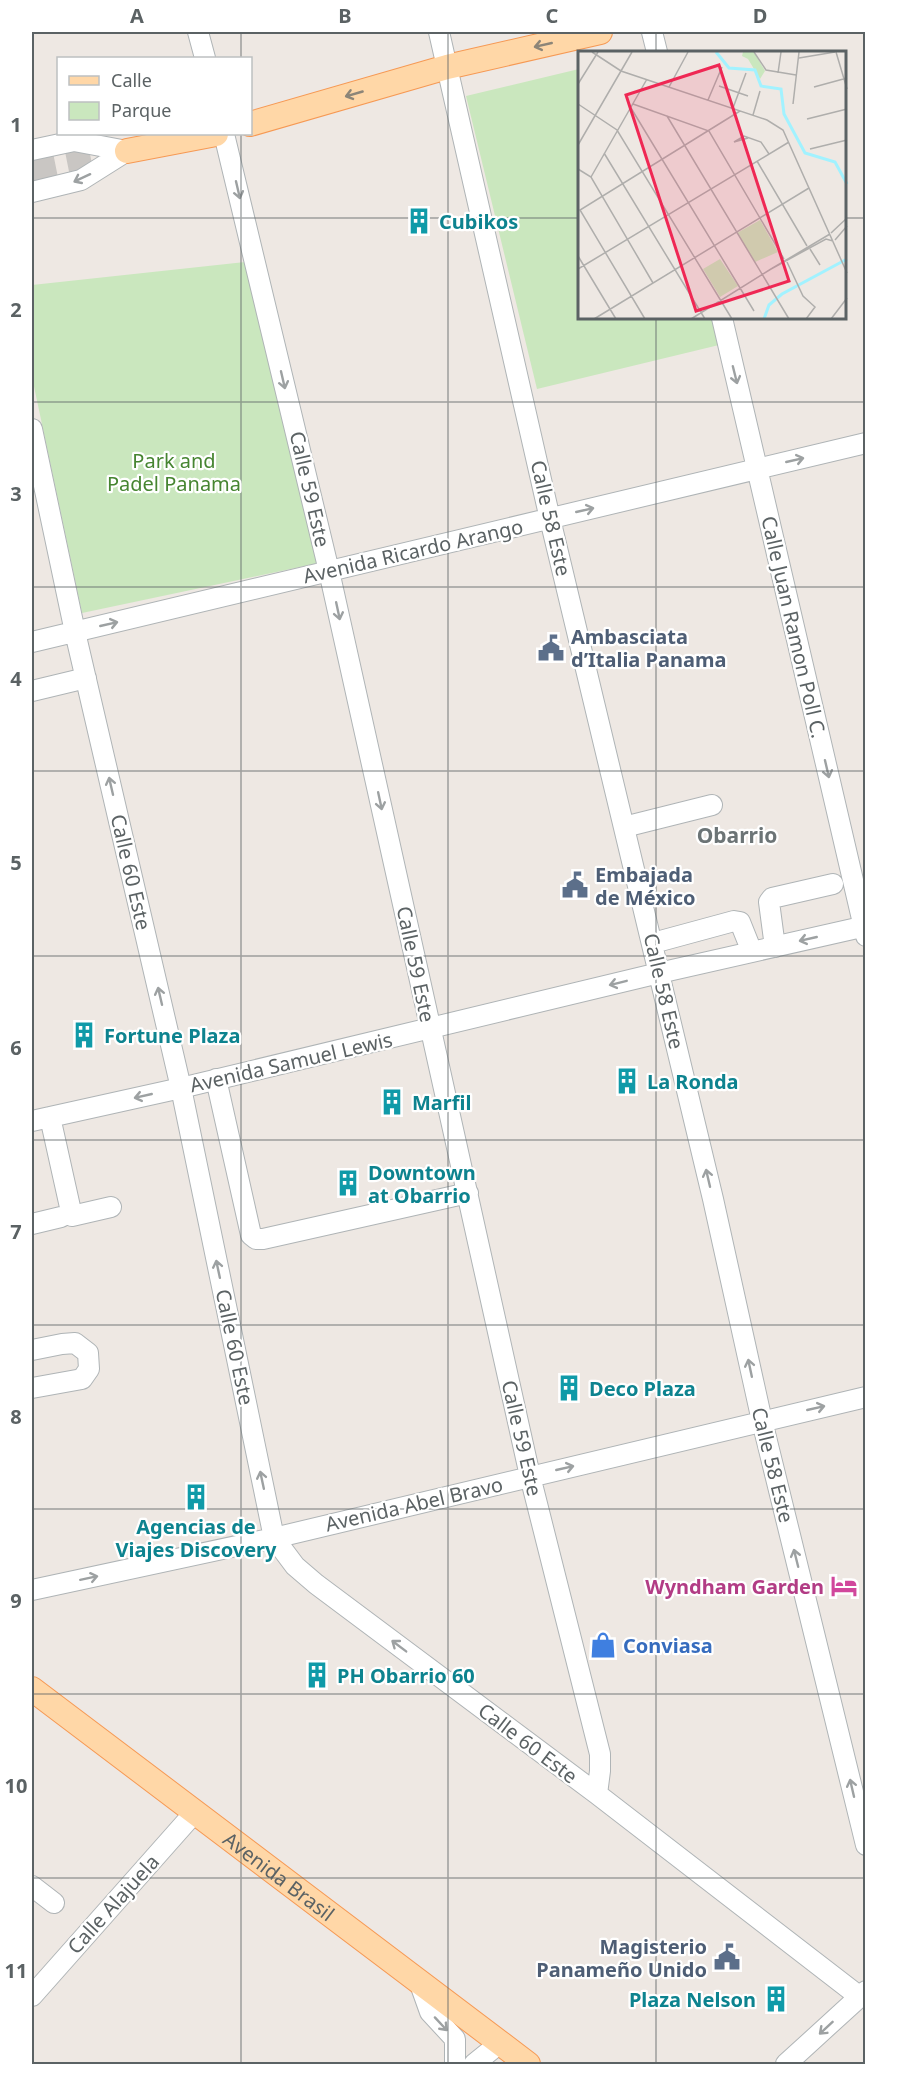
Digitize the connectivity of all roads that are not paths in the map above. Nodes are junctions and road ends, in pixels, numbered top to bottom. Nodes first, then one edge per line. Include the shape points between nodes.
1 (198, 32) edge
2 (438, 32) edge
3 (600, 32) edge
4 (652, 32) edge
5 (657, 51) edge
6 (205, 57) edge
7 (447, 67) junction
8 (252, 123) edge
9 (210, 135) edge
10 (224, 135) edge
11 (32, 150) edge
12 (127, 150) junction
13 (32, 192) edge
14 (722, 320) edge
15 (32, 429) edge
16 (866, 443) edge
17 (758, 469) junction
18 (550, 519) junction
19 (329, 571) junction
20 (75, 632) junction
21 (32, 642) edge
22 (86, 678) junction
23 (32, 691) edge
24 (712, 805) dead end
25 (624, 827) junction
26 (833, 884) dead end
27 (865, 930) edge
28 (653, 944) junction
29 (775, 947) junction
30 (752, 952) junction
31 (660, 973) junction
32 (430, 1029) junction
33 (216, 1079) junction
34 (181, 1088) junction
35 (41, 1119) edge
36 (468, 1193) junction
37 (111, 1207) dead end
38 (61, 1217) dead end
39 (32, 1224) edge
40 (32, 1350) edge
41 (32, 1388) edge
42 (866, 1397) edge
43 (762, 1421) junction
44 (530, 1476) junction
45 (274, 1538) junction
46 (32, 1590) edge
47 (32, 1689) edge
48 (597, 1794) junction
49 (195, 1812) junction
50 (866, 1845) edge
51 (32, 1886) edge
52 (54, 1903) dead end
53 (420, 1984) junction
54 (863, 1994) edge
55 (32, 1996) edge
56 (500, 2043) junction
57 (455, 2064) edge
58 (474, 2064) edge
59 (528, 2064) edge
60 (786, 2064) edge

1 - 6 street
2 - 7 street, Calle 58 Este
3 -> 7 main road
4 - 5 street
7 -> 8 main road
7 - 18 street, Calle 58 Este
9 - 12 main road
10 -> 19 street, Calle 59 Este
11 - 12 street via 74,141
12 -> 13 street via 81,180
14 -> 17 street, Calle Juan Ramon Poll C.
15 - 20 street, Calle 60 Este
17 -> 16 street, Avenida Ricardo Arango
18 -> 17 street, Avenida Ricardo Arango
17 -> 27 street, Calle Juan Ramon Poll C.
18 - 19 street, Avenida Ricardo Arango
18 - 25 street, Calle 58 Este
20 -> 19 street, Avenida Ricardo Arango
19 -> 32 street, Calle 59 Este
20 - 21 street, Avenida Ricardo Arango
20 - 22 street, Calle 60 Este
22 - 23 street
34 -> 22 street, Calle 60 Este
24 - 25 street
25 - 28 street, Calle 58 Este
26 - 29 street via 772,898 769,902
27 -> 29 street, Avenida Samuel Lewis
28 - 30 street via 734,921 740,922
28 - 31 street, Calle 58 Este
29 - 30 street, Avenida Samuel Lewis
30 - 31 street, Avenida Samuel Lewis
31 -> 32 street, Avenida Samuel Lewis
43 -> 31 street, Calle 58 Este
32 - 33 street, Avenida Samuel Lewis
32 - 36 street, Calle 59 Este
33 - 34 street, Avenida Samuel Lewis
33 - 36 street via 251,1235 256,1239
34 -> 35 street, Avenida Samuel Lewis
45 -> 34 street, Calle 60 Este
35 - 37 street via 72,1216
36 - 44 street, Calle 59 Este
38 - 39 street
40 - 41 street via 75,1343 88,1353 89,1369 82,1379
43 -> 42 street, Avenida Abel Bravo
44 -> 43 street, Avenida Abel Bravo
50 -> 43 street, Calle 58 Este
44 - 45 street, Avenida Abel Bravo
44 - 48 street, Calle 59 Este via 600,1754
46 -> 45 street, Avenida Abel Bravo
48 -> 45 street, Calle 60 Este via 316,1584 295,1566
47 - 49 main road, Avenida Brasil
48 - 54 street, Calle 60 Este
49 - 53 main road, Avenida Brasil
49 - 55 street, Calle Alajuela
51 - 52 street
53 - 56 main road, Avenida Brasil
53 -> 57 street via 430,2012 455,2039
54 -> 60 street
56 - 58 street
56 - 59 main road, Avenida Brasil

